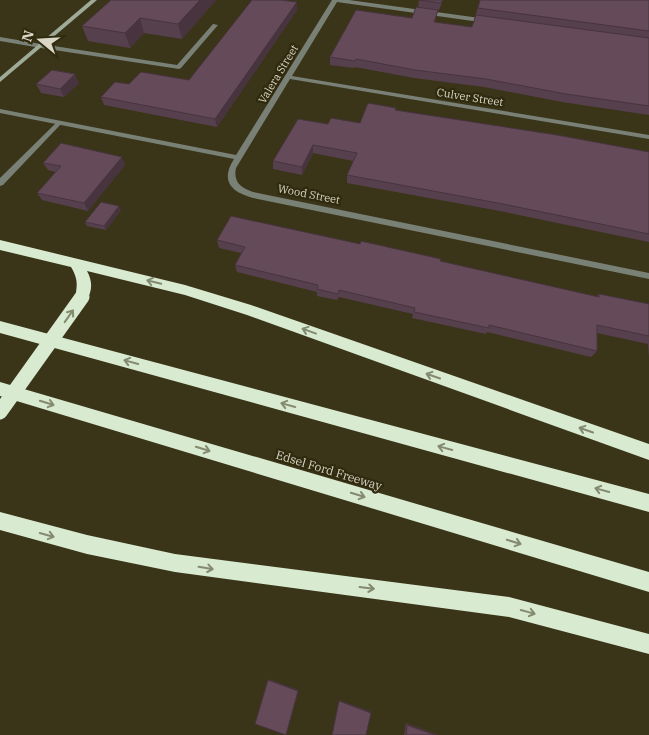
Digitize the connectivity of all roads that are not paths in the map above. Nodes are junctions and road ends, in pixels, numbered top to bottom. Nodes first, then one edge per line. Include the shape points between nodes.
1 (94, 0) edge
2 (336, 0) edge
3 (494, 22) edge
4 (215, 24) dead end
5 (0, 39) edge
6 (41, 46) junction
7 (288, 77) junction
8 (0, 80) edge
9 (0, 111) edge
10 (59, 123) junction
11 (649, 137) edge
12 (239, 158) junction
13 (0, 183) edge
14 (0, 245) edge
15 (76, 264) junction
16 (649, 276) edge
17 (0, 327) edge
18 (0, 389) edge
19 (0, 412) edge
20 (649, 452) edge
21 (649, 503) edge
22 (0, 521) edge
23 (649, 582) edge
24 (649, 644) edge

1 - 6 main road
2 - 3 street
2 - 7 street, Valera Street
4 - 6 street via 179,67
5 - 6 street
6 - 8 main road
7 - 11 street, Culver Street
7 - 12 street, Valera Street
9 - 10 street
10 - 12 street
10 - 13 street
12 - 16 street, Wood Street via 232,168 231,177 234,185 246,194
14 - 15 highway
19 -> 15 highway, bridge via 82,297 85,280
20 -> 15 highway via 251,311 185,290
21 -> 17 highway
18 -> 23 highway, Edsel Ford Freeway
22 -> 24 highway via 79,543 175,563 509,607

